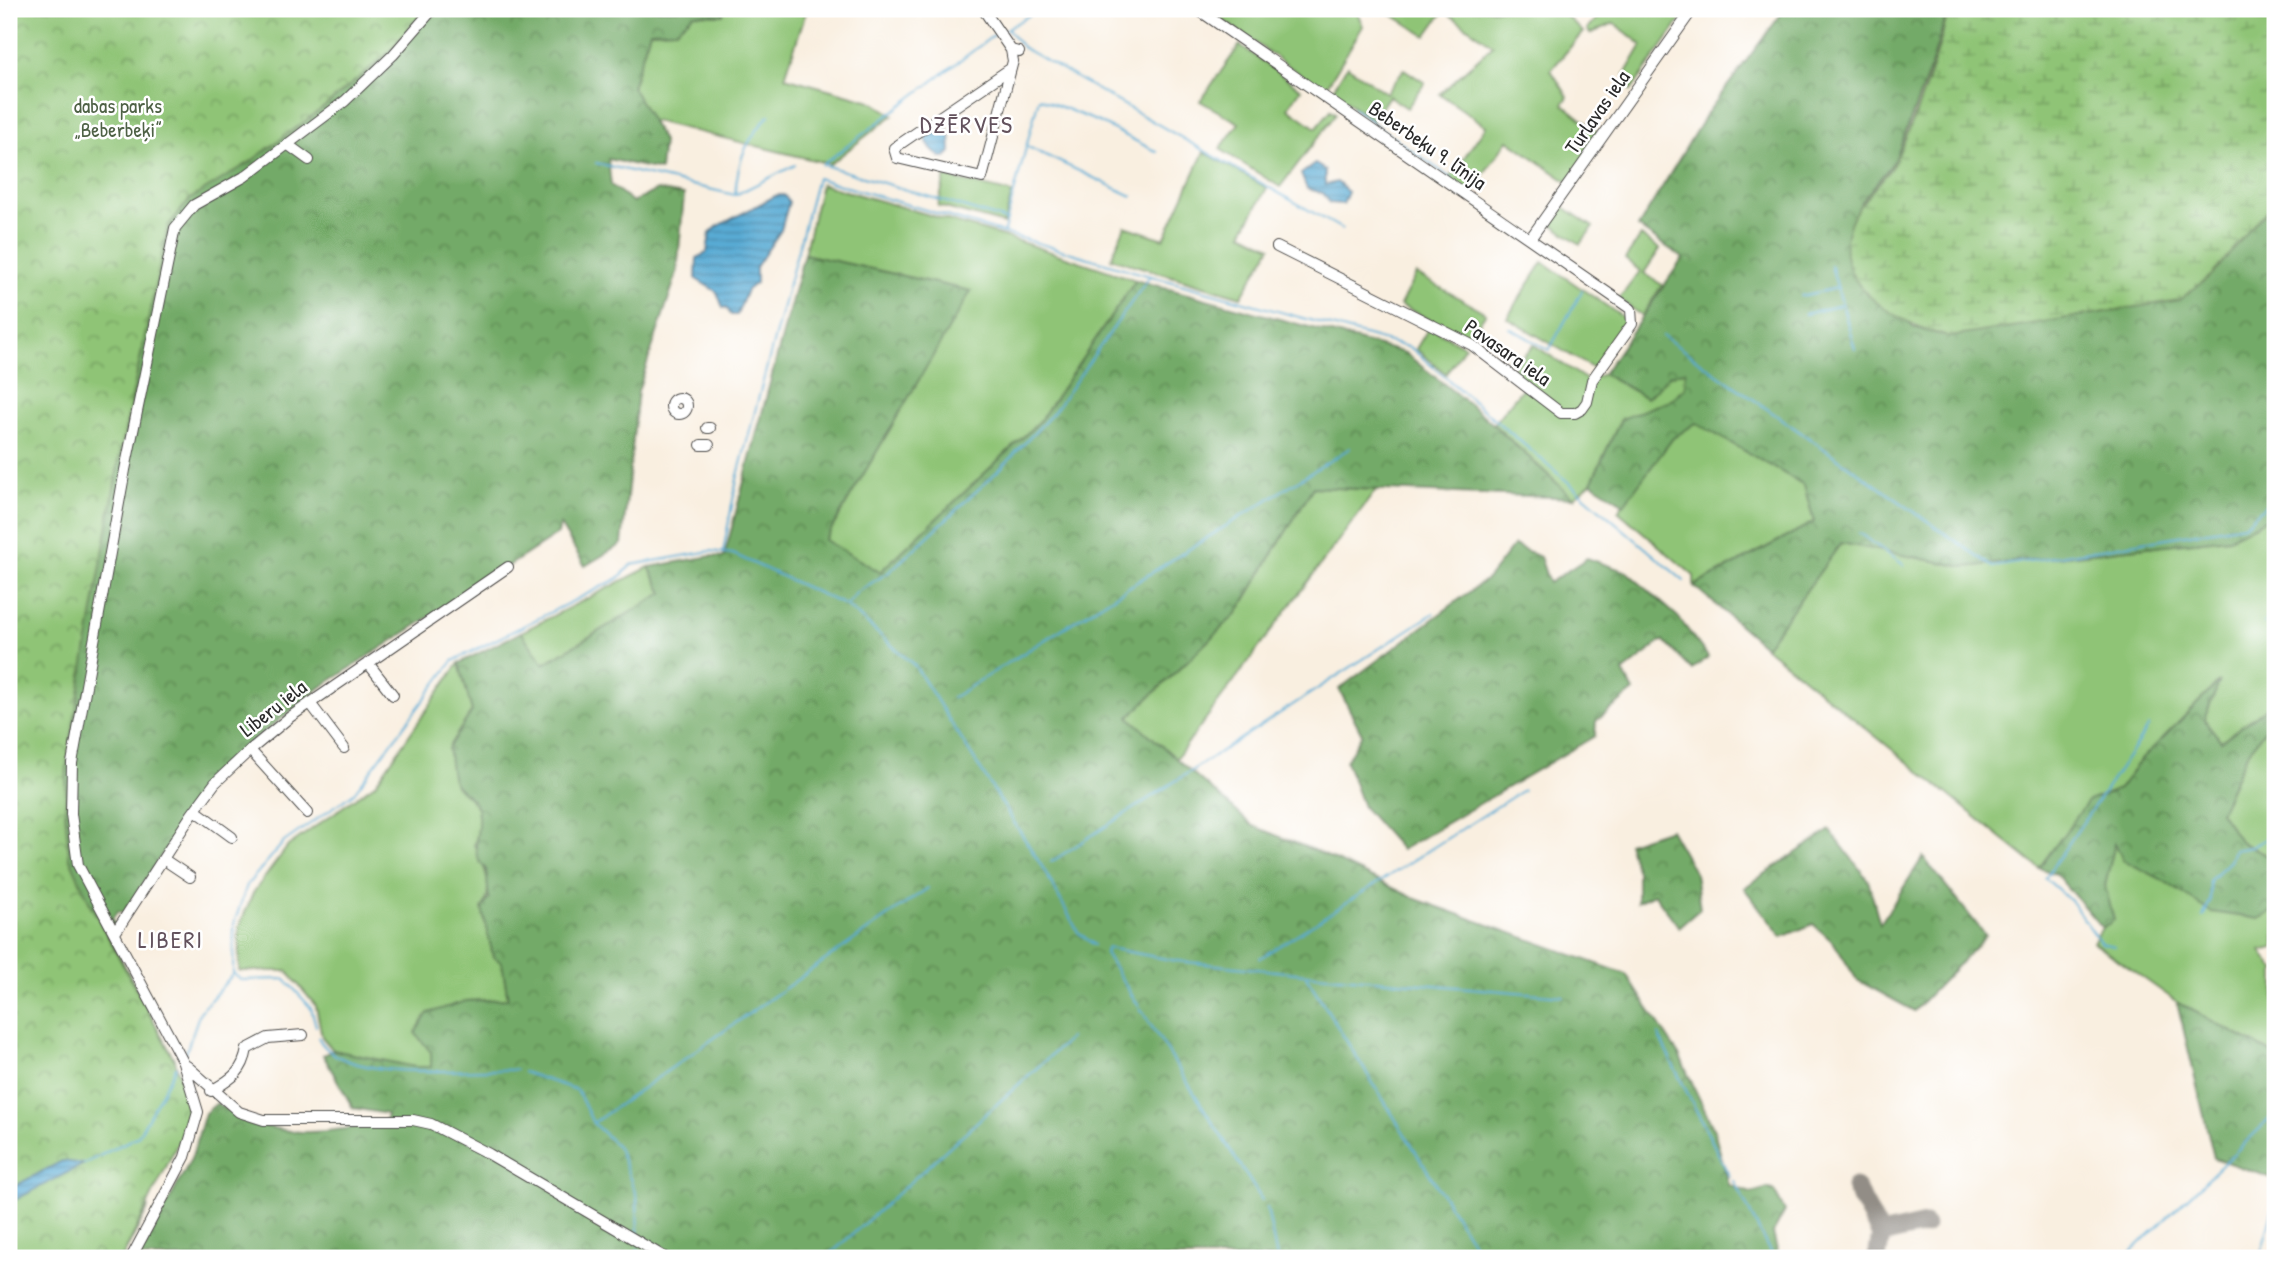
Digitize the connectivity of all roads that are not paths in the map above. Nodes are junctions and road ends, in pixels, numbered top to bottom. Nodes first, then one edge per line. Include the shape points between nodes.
1 (433, 9) edge
2 (983, 9) edge
3 (1197, 9) edge
4 (1691, 10) edge
5 (1013, 58) junction
6 (287, 144) junction
7 (309, 160) dead end
8 (1530, 239) junction
9 (1277, 247) dead end
10 (1633, 315) joint
11 (508, 567) dead end
12 (368, 663) junction
13 (393, 695) dead end
14 (310, 703) junction
15 (344, 748) dead end
16 (250, 750) junction
17 (195, 810) junction
18 (307, 813) dead end
19 (232, 837) dead end
20 (163, 859) junction
21 (190, 877) dead end
22 (115, 933) junction
23 (303, 1035) dead end
24 (183, 1062) junction
25 (211, 1091) junction
26 (131, 1258) edge
27 (666, 1258) edge

1 - 6 street via 345,101
2 - 5 street
3 - 8 street, Beberbeķu 9. līnija
4 - 8 street, Turlavas iela
5 - 5 street via 982,178 897,158 894,148
6 - 7 street
6 - 22 street via 244,177 194,205 175,228 172,241 72,763 78,865
8 - 10 street, Beberbeķu 9. līnija via 1631,309
9 - 10 street, Pavasara iela via 1472,345 1561,413 1582,409 1592,380 1632,324
11 - 12 street, Liberu iela
12 - 13 street
12 - 14 street, Liberu iela
14 - 15 street
14 - 16 street, Liberu iela
16 - 17 street, Liberu iela via 215,783
16 - 18 street
17 - 19 street
17 - 20 street, Liberu iela
20 - 21 street
20 - 22 street, Liberu iela
22 - 24 street
23 - 25 street via 268,1038 247,1049 245,1064 237,1075
24 - 25 street
24 - 26 street via 196,1098 196,1128
25 - 27 street via 239,1112 264,1120 423,1121 489,1154

